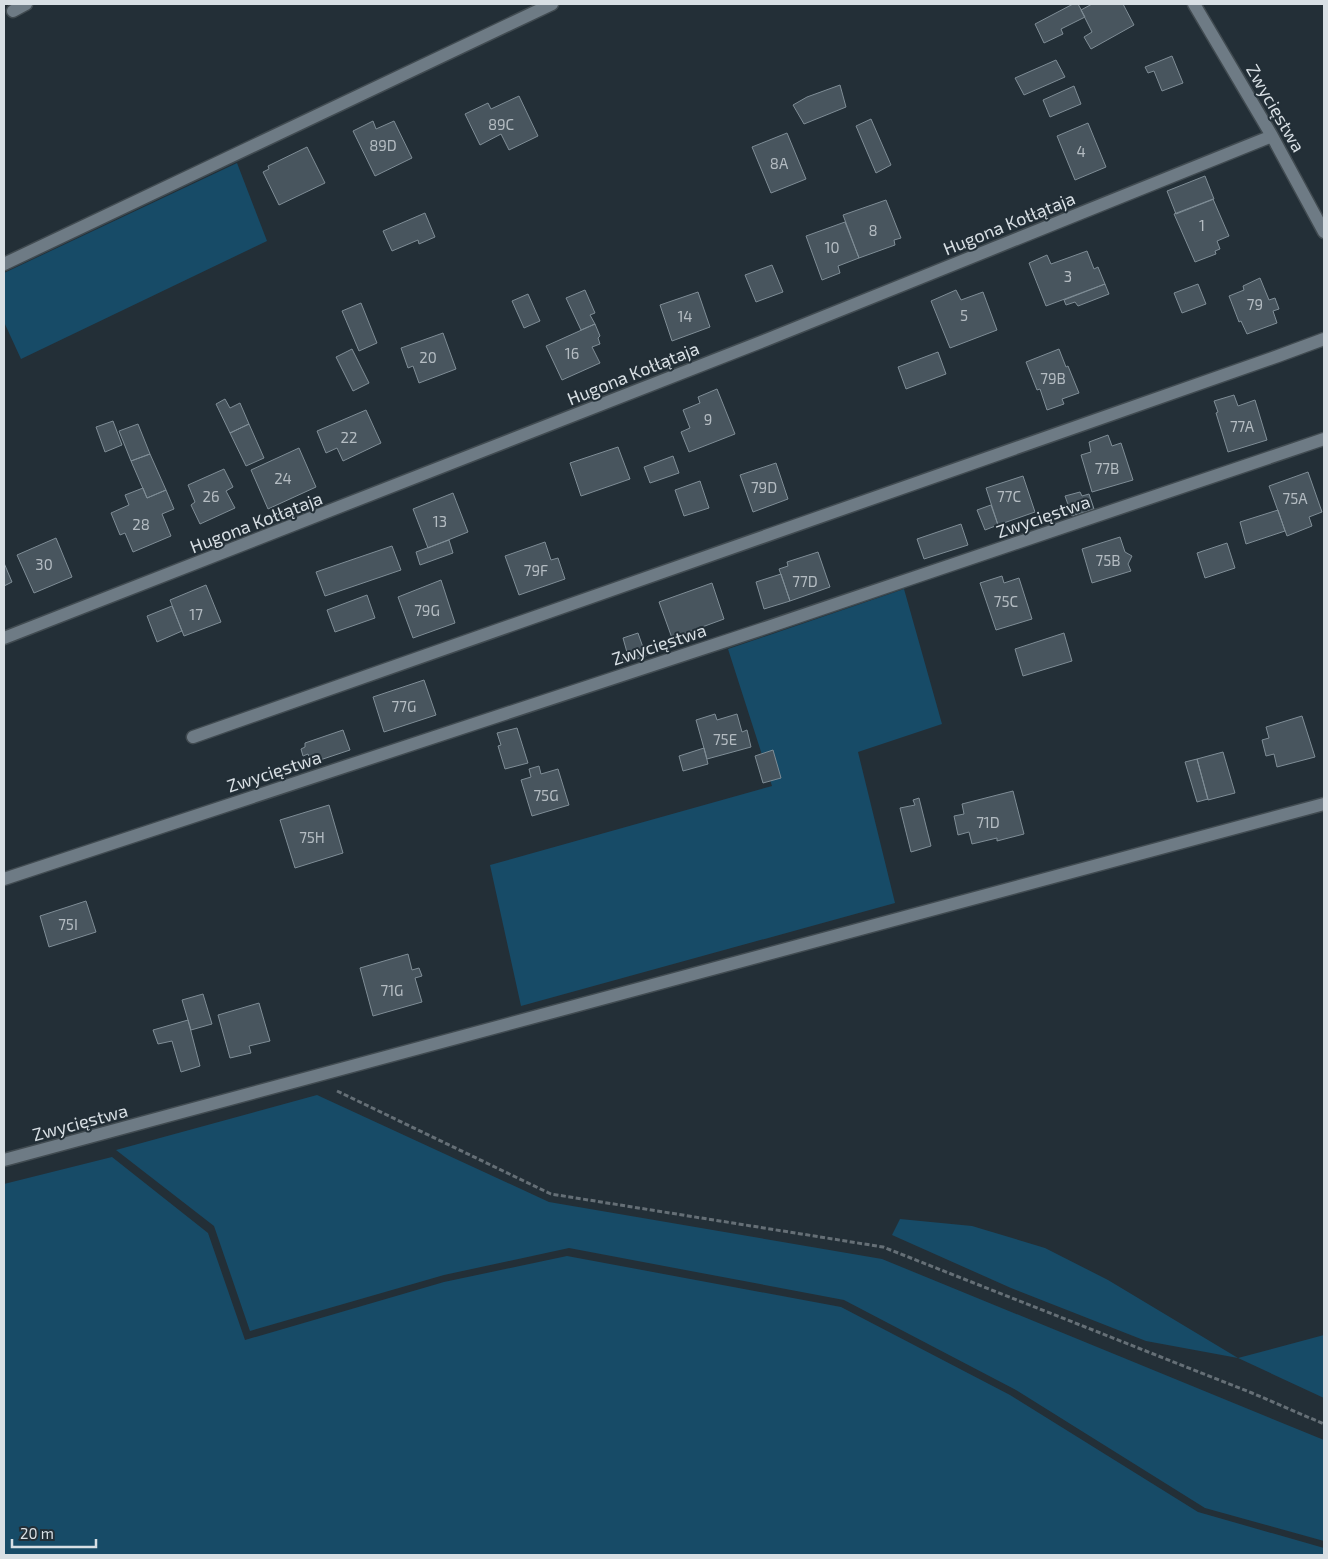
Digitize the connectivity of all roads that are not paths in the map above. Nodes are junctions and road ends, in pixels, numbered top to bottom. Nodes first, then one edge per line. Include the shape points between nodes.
1 (26, 4) edge
2 (552, 4) edge
3 (1194, 4) edge
4 (13, 11) dead end
5 (1272, 136) junction
6 (1324, 232) edge
7 (4, 264) edge
8 (1324, 339) edge
9 (1324, 439) edge
10 (4, 638) edge
11 (193, 737) dead end
12 (1324, 804) edge
13 (4, 879) edge
14 (4, 1160) edge

1 - 4 street
2 - 7 street
3 - 5 street, Zwycięstwa
5 - 6 street, Zwycięstwa
5 - 10 street, Hugona Kołłątaja via 775,336
8 - 11 street
9 - 13 street, Zwycięstwa
12 - 14 street, Zwycięstwa

